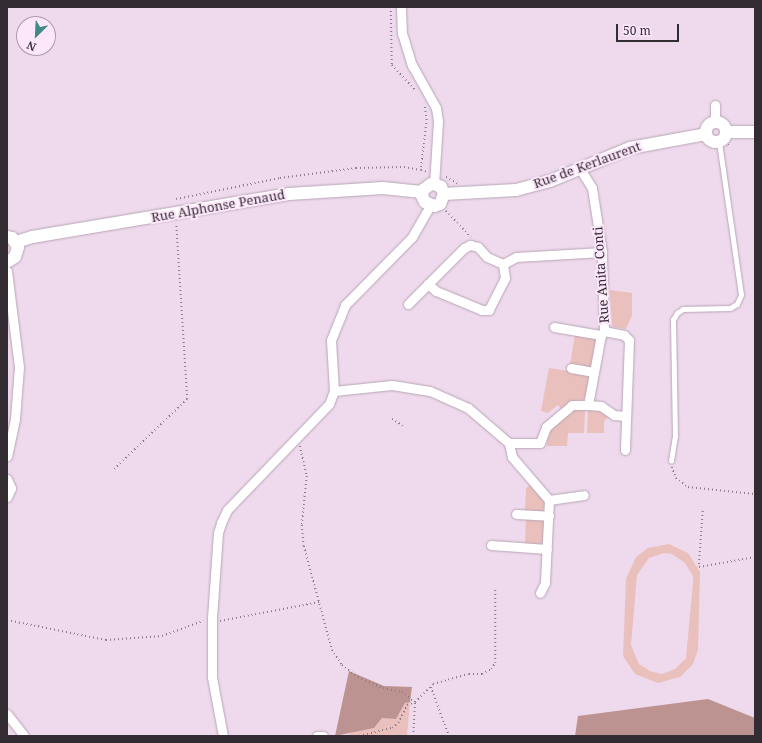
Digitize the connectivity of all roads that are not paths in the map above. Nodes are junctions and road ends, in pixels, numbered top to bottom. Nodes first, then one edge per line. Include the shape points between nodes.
1 (401, 7) edge
2 (715, 105) dead end
3 (715, 122) junction
4 (755, 132) edge
5 (706, 134) junction
6 (723, 137) junction
7 (580, 168) junction
8 (430, 184) junction
9 (444, 194) junction
10 (430, 206) junction
11 (11, 240) edge
12 (602, 252) junction
13 (7, 262) edge
14 (503, 264) junction
15 (7, 271) edge
16 (428, 284) junction
17 (408, 304) dead end
18 (554, 327) dead end
19 (602, 333) junction
20 (571, 368) dead end
21 (594, 372) junction
22 (334, 391) junction
23 (588, 405) junction
24 (625, 416) junction
25 (509, 443) junction
26 (625, 450) dead end
27 (7, 456) edge
28 (671, 461) road end
29 (7, 479) edge
30 (584, 495) dead end
31 (7, 497) edge
32 (549, 500) junction
33 (516, 514) dead end
34 (548, 516) junction
35 (491, 545) dead end
36 (547, 549) junction
37 (540, 593) dead end
38 (7, 714) edge
39 (24, 736) edge
40 (223, 736) edge
41 (317, 736) edge
42 (322, 736) edge

1 - 8 street via 402,33 412,65 436,108 438,121
2 - 3 street
3 - 5 street via 707,127
3 - 6 street via 722,124
4 - 6 street
5 - 6 street via 712,142
5 - 7 street, Rue de Kerlaurent via 630,148
6 - 28 lane via 741,295 737,304 730,308 683,309 673,320 675,437
7 - 9 street, Rue de Kerlaurent via 550,181 516,190
7 - 12 street, Rue Anita Conti via 592,188
8 - 9 street via 441,187
8 - 10 street via 423,199
8 - 11 street, Rue Alphonse Penaud via 289,194
9 - 10 street via 440,204
10 - 22 street via 412,236 345,305 332,340
11 - 13 street via 17,253 14,259
12 - 14 street via 516,257
12 - 19 street, Rue Anita Conti
14 - 16 street via 488,257 478,247 470,245
14 - 16 street via 505,278 489,310 482,310 442,293
15 - 27 street via 19,368 15,420
16 - 17 street
18 - 19 street, Rue Anita Conti
19 - 21 street, Rue Anita Conti
19 - 24 street via 624,335 629,340
20 - 21 street
21 - 23 street, Rue Anita Conti
22 - 25 street via 392,385 430,391 468,408
22 - 40 street via 322,414 227,510 218,533 212,620 212,678
23 - 24 street via 601,406 614,415
23 - 25 street via 572,406 546,427 540,442
24 - 26 street
25 - 32 street via 512,457
29 - 31 street via 11,488
30 - 32 street
32 - 34 street
33 - 34 street
34 - 36 street
35 - 36 street
36 - 37 street via 545,583
38 - 39 street
41 - 42 street

